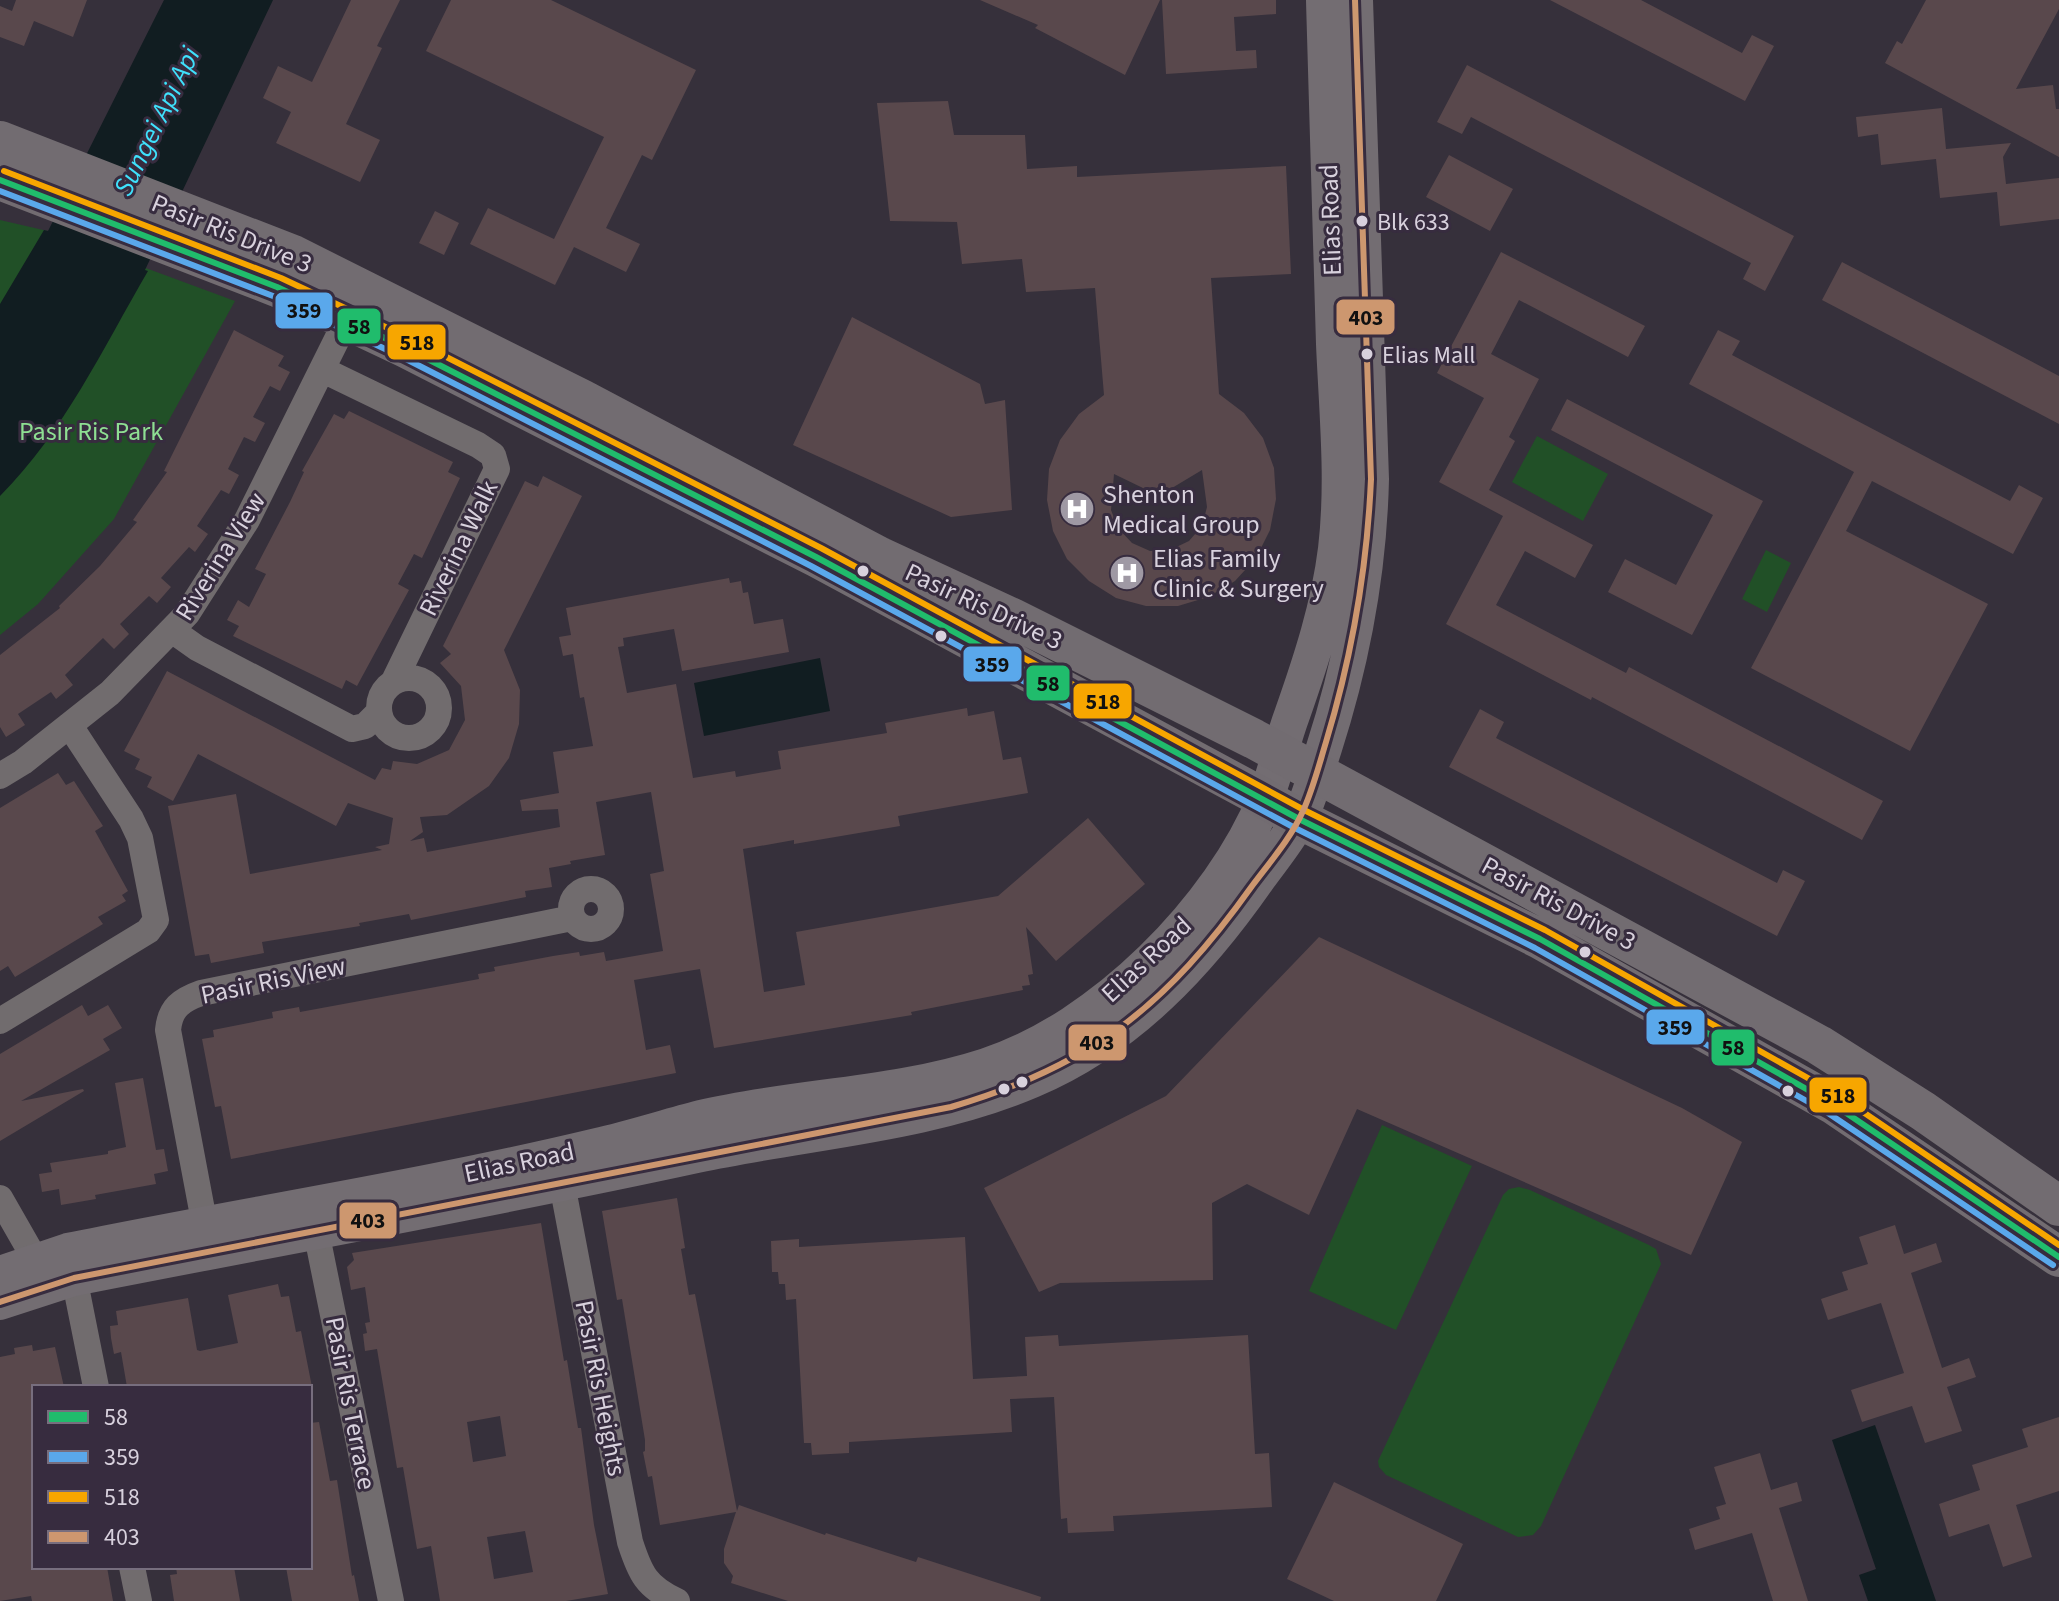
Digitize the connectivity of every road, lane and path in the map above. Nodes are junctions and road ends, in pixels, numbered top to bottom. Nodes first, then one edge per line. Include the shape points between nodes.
1 (1324, 0) edge
2 (1355, 0) edge
3 (0, 141) edge
4 (0, 180) edge
5 (285, 271) junction
6 (346, 321) junction
7 (323, 370) junction
8 (173, 631) junction
9 (394, 681) junction
10 (378, 713) junction
11 (70, 726) junction
12 (1280, 752) junction
13 (1316, 774) junction
14 (0, 776) edge
15 (1265, 799) junction
16 (1299, 819) junction
17 (572, 918) dead end
18 (0, 1021) edge
19 (560, 1170) junction
20 (0, 1198) edge
21 (2059, 1206) edge
22 (314, 1219) junction
23 (207, 1237) junction
24 (2059, 1257) edge
25 (57, 1269) junction
26 (0, 1274) edge
27 (0, 1302) edge
28 (95, 1385) edge
29 (132, 1569) edge
30 (139, 1601) edge
31 (391, 1601) edge
32 (677, 1601) edge

1 - 12 street, Elias Road via 1341,477 1326,603
2 - 13 street, Elias Road via 1370,530 1342,687
3 - 5 main road, Pasir Ris Drive 3
4 - 5 main road, Pasir Ris Drive 3
5 - 6 main road, Pasir Ris Drive 3
5 - 12 main road, Pasir Ris Drive 3 via 634,426 880,557
6 - 7 street, Riverina View
6 - 15 main road, Pasir Ris Drive 3 via 722,507
7 - 8 street, Riverina View via 247,520
7 - 9 street, Riverina Walk via 478,445 493,455 497,469
8 - 10 street via 352,729 365,726
8 - 11 street, Riverina View
9 - 10 street, Riverina Walk via 380,696
9 - 10 street via 414,678 430,686 438,716 433,726 412,738 391,732
11 - 14 street, Riverina View
11 - 18 street via 140,838 156,920 148,931
12 - 13 main road, Pasir Ris Drive 3
12 - 15 street, Elias Road
13 - 16 street, Elias Road
13 - 21 main road, Pasir Ris Drive 3 via 1819,1045
15 - 16 main road, Pasir Ris Drive 3
15 - 19 street, Elias Road via 1239,851 1187,924 1125,985 1051,1038 938,1081 705,1117
16 - 19 street, Elias Road via 1190,967 1107,1040 1033,1080 922,1114
16 - 24 main road, Pasir Ris Drive 3 via 1540,939 1833,1104
17 - 23 street, Pasir Ris View via 183,999 169,1017 168,1030
19 - 22 street, Elias Road
19 - 32 street, Pasir Ris Heights via 630,1542 640,1572
20 - 25 street
22 - 23 street, Elias Road
22 - 31 street, Pasir Ris Terrace
23 - 25 street, Elias Road
25 - 26 street, Elias Road
25 - 27 street, Elias Road
25 - 28 street
29 - 30 street

